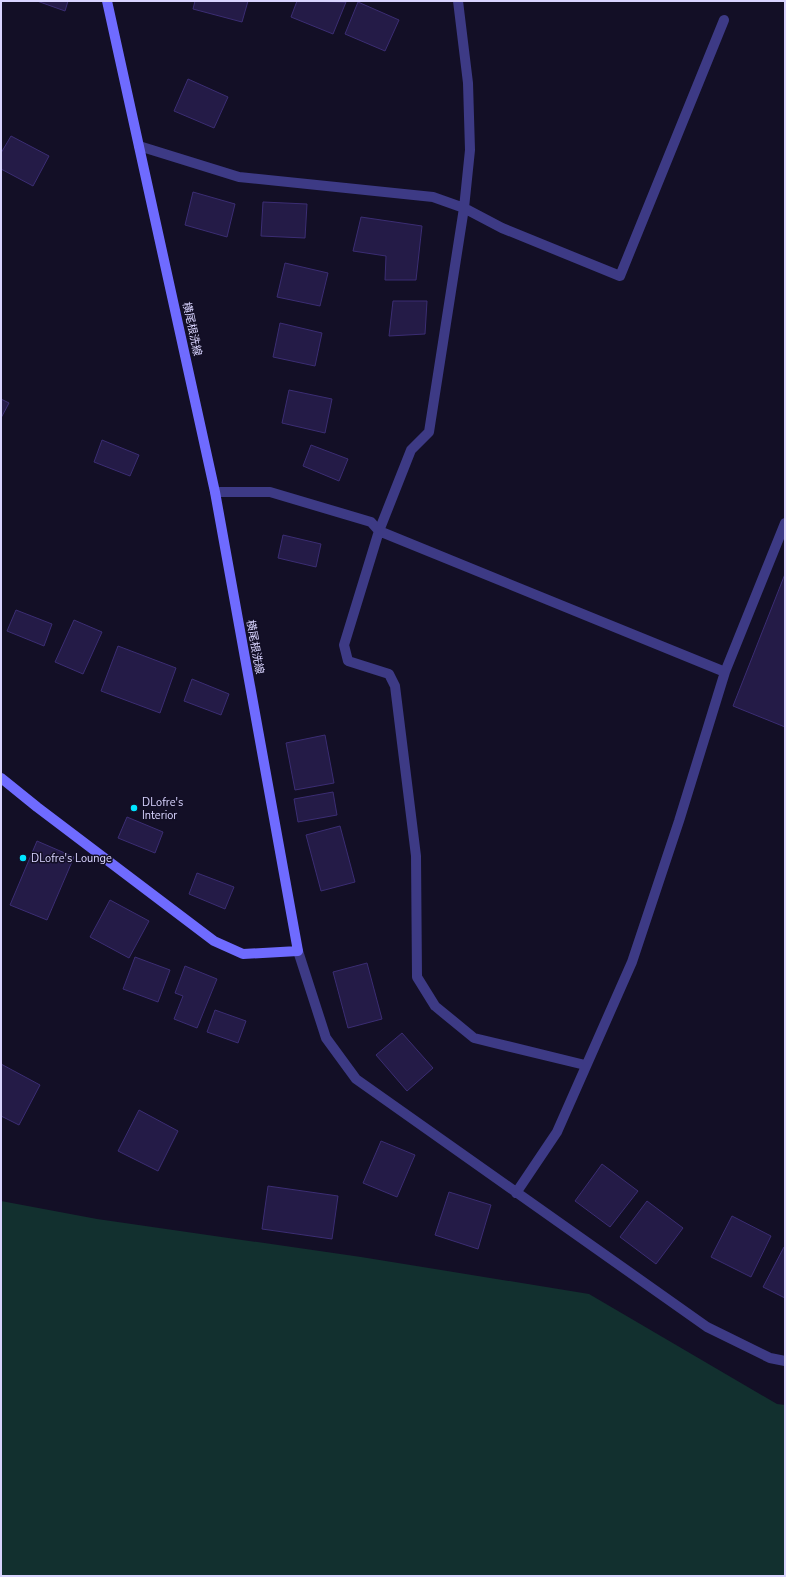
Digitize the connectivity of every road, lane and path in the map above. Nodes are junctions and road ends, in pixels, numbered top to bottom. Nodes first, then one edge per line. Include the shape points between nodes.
1 (108, 1) edge
2 (458, 1) edge
3 (724, 20) dead end
4 (139, 146) junction
5 (464, 208) junction
6 (215, 492) junction
7 (785, 523) edge
8 (379, 531) junction
9 (725, 672) junction
10 (1, 778) edge
11 (298, 951) junction
12 (585, 1065) junction
13 (516, 1193) junction
14 (785, 1361) edge

1 - 4 main road, 横尾根洗線
2 - 5 street via 468,83 470,150
3 - 5 street via 620,276 502,228
4 - 5 street via 239,177 433,196
4 - 6 main road, 横尾根洗線
5 - 8 street via 428,432 411,450
6 - 8 street via 270,492 371,522
6 - 11 main road, 横尾根洗線
7 - 9 street
8 - 9 street
8 - 12 street via 344,645 348,661 389,674 395,686 416,856 417,977 435,1006 474,1038
9 - 12 street via 632,962
10 - 11 main road via 214,941 243,954
11 - 13 street via 326,1038 356,1079
12 - 13 street via 557,1132
13 - 14 street via 707,1327 770,1358

